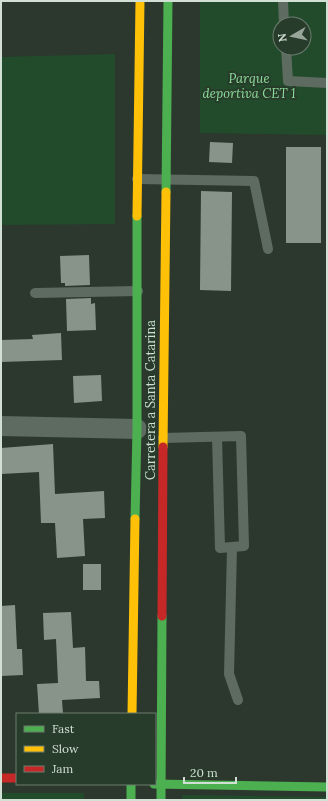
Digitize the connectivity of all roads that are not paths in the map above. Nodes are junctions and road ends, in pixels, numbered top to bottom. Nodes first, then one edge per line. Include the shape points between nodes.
1 (140, 1) edge
2 (168, 1) edge
3 (283, 1) edge
4 (284, 16) edge
5 (286, 56) edge
6 (327, 83) edge
7 (166, 179) junction
8 (137, 180) junction
9 (268, 249) dead end
10 (138, 291) junction
11 (35, 293) dead end
12 (1, 426) edge
13 (137, 429) junction
14 (217, 437) junction
15 (163, 438) junction
16 (232, 548) junction
17 (238, 700) dead end
18 (132, 713) edge
19 (1, 778) edge
20 (16, 778) edge
21 (131, 785) edge
22 (158, 785) edge
23 (327, 787) edge
24 (131, 800) edge
25 (161, 800) edge

1 - 8 main road, Carretera a Santa Catarina
2 - 7 main road, Carretera a Santa Catarina
3 - 4 lane
5 - 6 lane via 288,81
7 - 8 lane
7 - 9 lane via 254,181
7 - 15 main road, Carretera a Santa Catarina
8 - 10 main road, Carretera a Santa Catarina
10 - 11 lane
10 - 13 main road, Carretera a Santa Catarina
12 - 13 street
13 - 18 main road, Carretera a Santa Catarina
14 - 15 lane
14 - 16 lane via 220,548
14 - 16 lane via 241,436 244,546
15 - 22 main road, Carretera a Santa Catarina
16 - 17 lane via 229,674
19 - 20 main road
21 - 24 main road
22 - 23 main road
22 - 25 main road, Carretera a Santa Catarina

